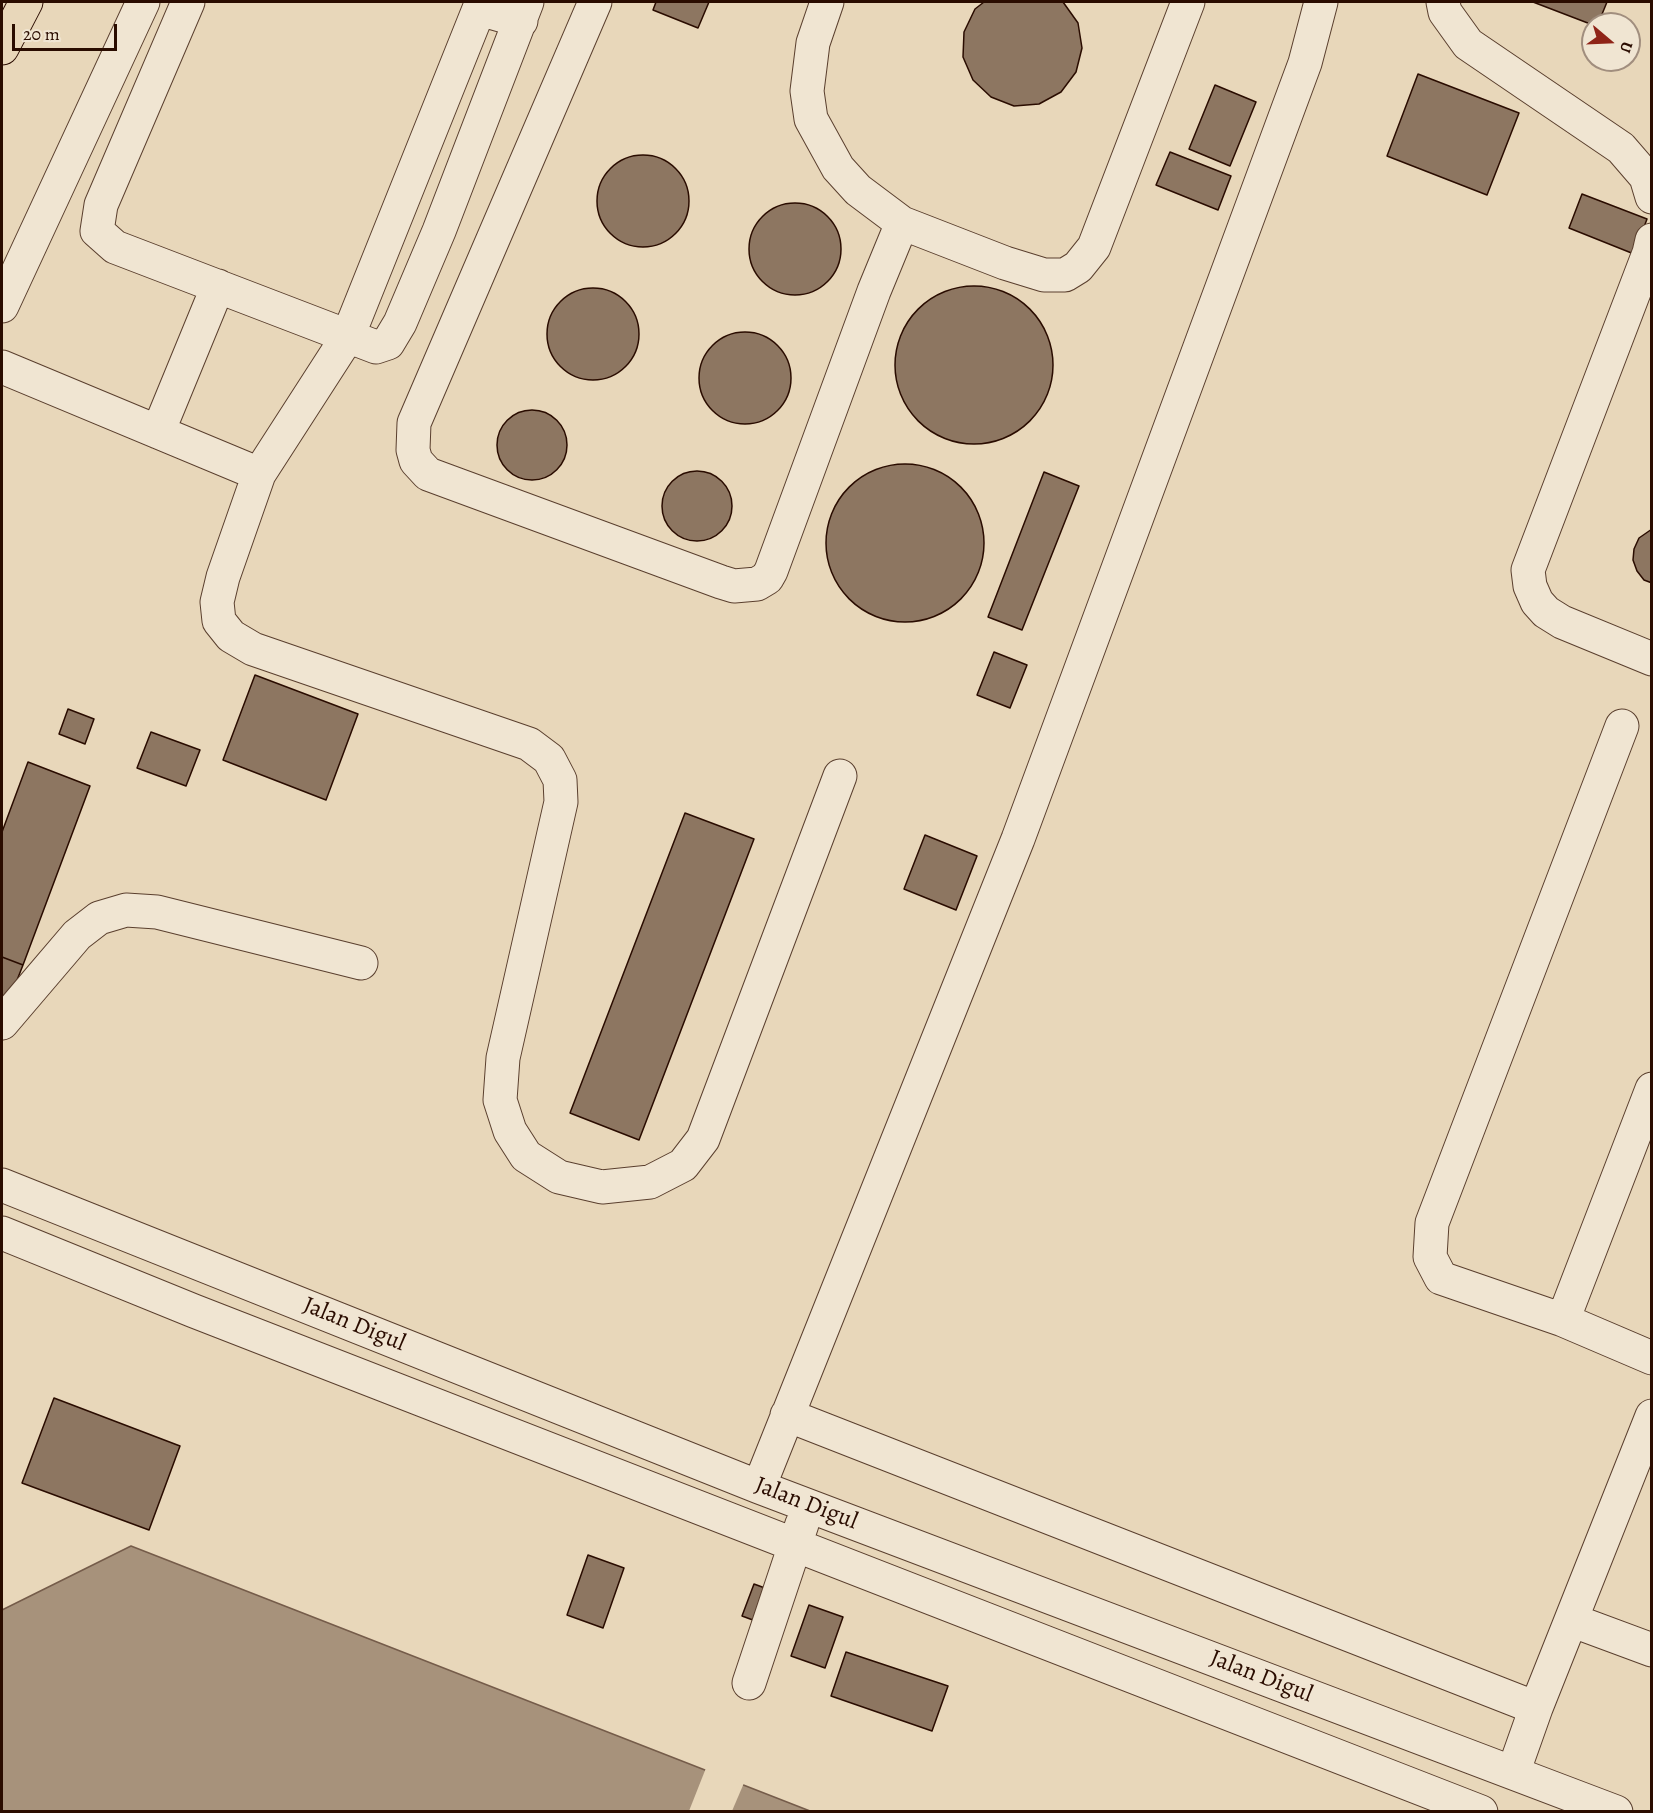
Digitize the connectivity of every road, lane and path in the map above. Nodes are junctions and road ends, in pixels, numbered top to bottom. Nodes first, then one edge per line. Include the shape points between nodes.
1 (26, 2) edge
2 (143, 2) edge
3 (188, 2) edge
4 (595, 2) edge
5 (827, 2) edge
6 (1188, 2) edge
7 (1321, 2) edge
8 (1443, 2) edge
9 (469, 5) edge
10 (524, 11) edge
11 (2, 48) edge
12 (1652, 197) edge
13 (902, 223) junction
14 (1652, 240) edge
15 (218, 286) junction
16 (2, 306) edge
17 (348, 336) junction
18 (2, 367) edge
19 (158, 432) junction
20 (259, 474) junction
21 (1652, 659) edge
22 (1622, 726) dead end
23 (840, 776) dead end
24 (361, 963) dead end
25 (2, 1023) edge
26 (1652, 1089) edge
27 (2, 1185) edge
28 (2, 1233) edge
29 (1563, 1320) junction
30 (1652, 1358) edge
31 (787, 1415) junction
32 (1652, 1416) edge
33 (759, 1487) junction
34 (807, 1505) junction
35 (796, 1545) junction
36 (1571, 1620) junction
37 (1652, 1650) edge
38 (749, 1683) dead end
39 (1536, 1708) junction
40 (1513, 1773) junction
41 (1481, 1812) edge
42 (1616, 1812) edge

1 - 11 highway
2 - 16 street
3 - 15 street via 101,205 97,231 115,247
4 - 13 street via 414,423 416,461 428,474 721,582 734,586 757,584 771,571
5 - 13 street via 813,43 807,91 811,119 838,168 858,190
6 - 13 street via 1094,247 1078,267 1065,275 1044,275
7 - 31 street via 1305,63 1018,839
8 - 12 street via 1445,12 1468,44 1621,148 1646,177
9 - 10 street
9 - 17 street
10 - 17 street via 400,323 388,343 376,347
14 - 21 street via 1528,570 1530,586 1546,612
15 - 17 street
15 - 19 street
17 - 20 street
18 - 19 street
19 - 20 street
20 - 23 street via 217,602 219,621 231,636 253,649 529,744 549,759 560,780 561,802 503,1058 501,1100 510,1131 526,1156 559,1177 602,1187 650,1182 682,1165 703,1139
22 - 29 street via 1432,1222 1430,1257 1441,1278
24 - 25 street via 157,912 126,910 99,918 77,935
26 - 29 street
27 - 33 street, Jalan Digul
28 - 35 street
29 - 30 street
31 - 33 street
31 - 39 street
32 - 36 street
33 - 34 street, Jalan Digul
34 - 35 street
34 - 40 street, Jalan Digul
35 - 38 street
35 - 41 street
36 - 37 street
36 - 39 street
39 - 40 street
40 - 42 street, Jalan Digul

